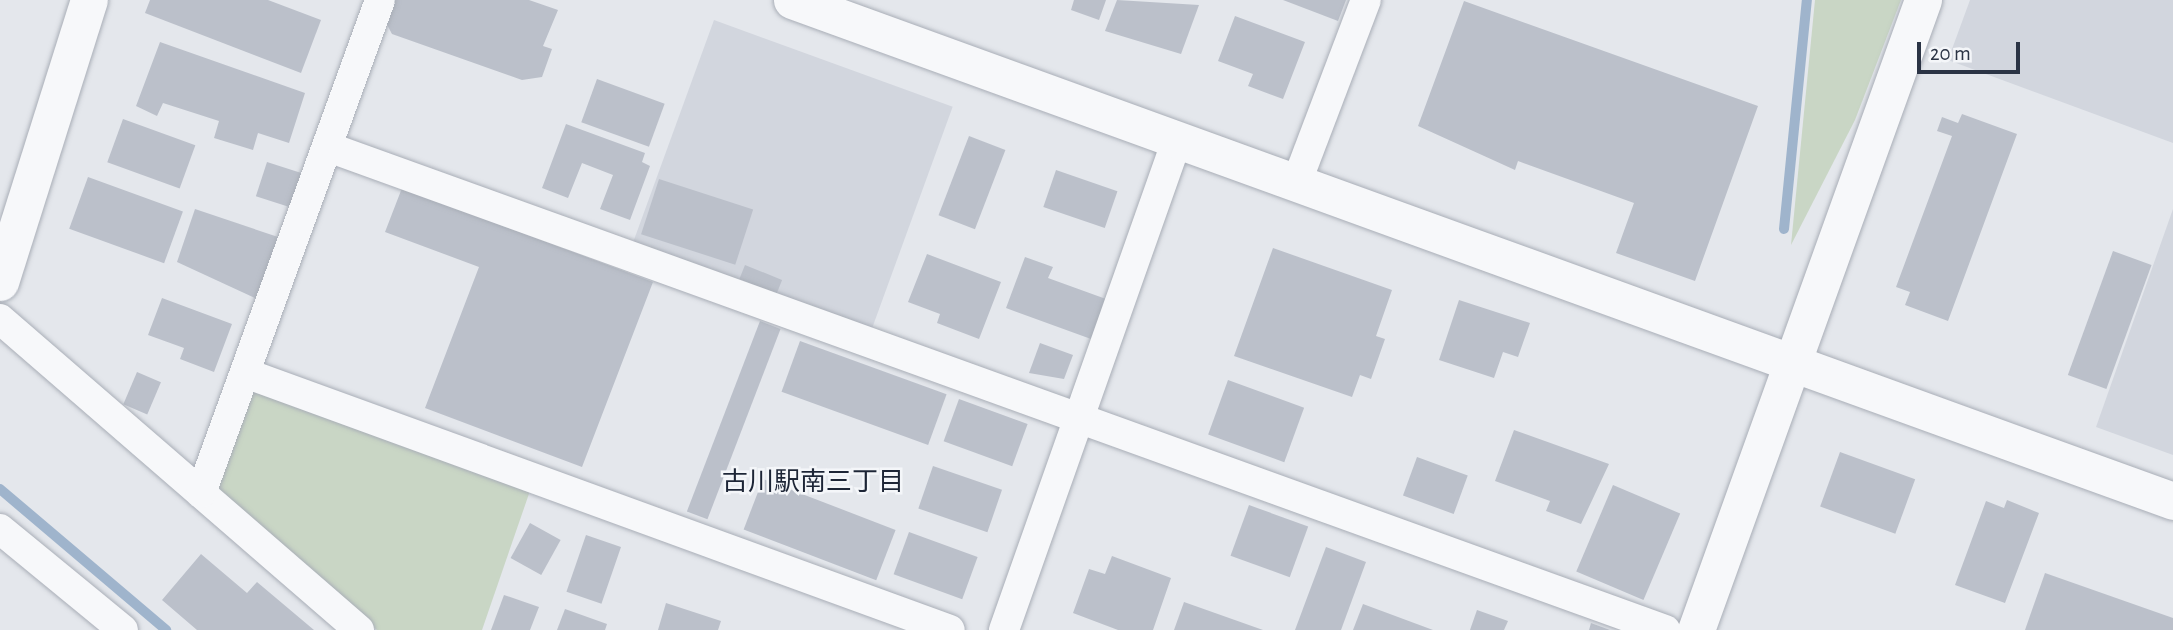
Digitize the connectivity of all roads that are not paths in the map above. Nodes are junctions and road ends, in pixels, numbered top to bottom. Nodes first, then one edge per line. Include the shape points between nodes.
1 (89, 0) edge
2 (380, 0) edge
3 (1367, 0) edge
4 (1923, 0) edge
5 (808, 3) edge
6 (1177, 140) junction
7 (328, 147) junction
8 (1296, 184) junction
9 (0, 282) edge
10 (0, 319) edge
11 (1792, 362) junction
12 (245, 373) junction
13 (1077, 421) junction
14 (201, 493) junction
15 (2173, 501) edge
16 (0, 529) edge
17 (123, 630) edge
18 (359, 630) edge
19 (950, 630) edge
20 (1004, 630) edge
21 (1665, 630) edge
22 (1696, 630) edge

1 - 9 street
2 - 7 street
3 - 8 street
4 - 11 street
5 - 6 street
6 - 8 street
6 - 13 street
7 - 12 street
7 - 13 street
8 - 11 street
10 - 14 street
11 - 15 street
11 - 22 street
12 - 14 street
12 - 19 street
13 - 20 street
13 - 21 street
14 - 18 street
16 - 17 street

